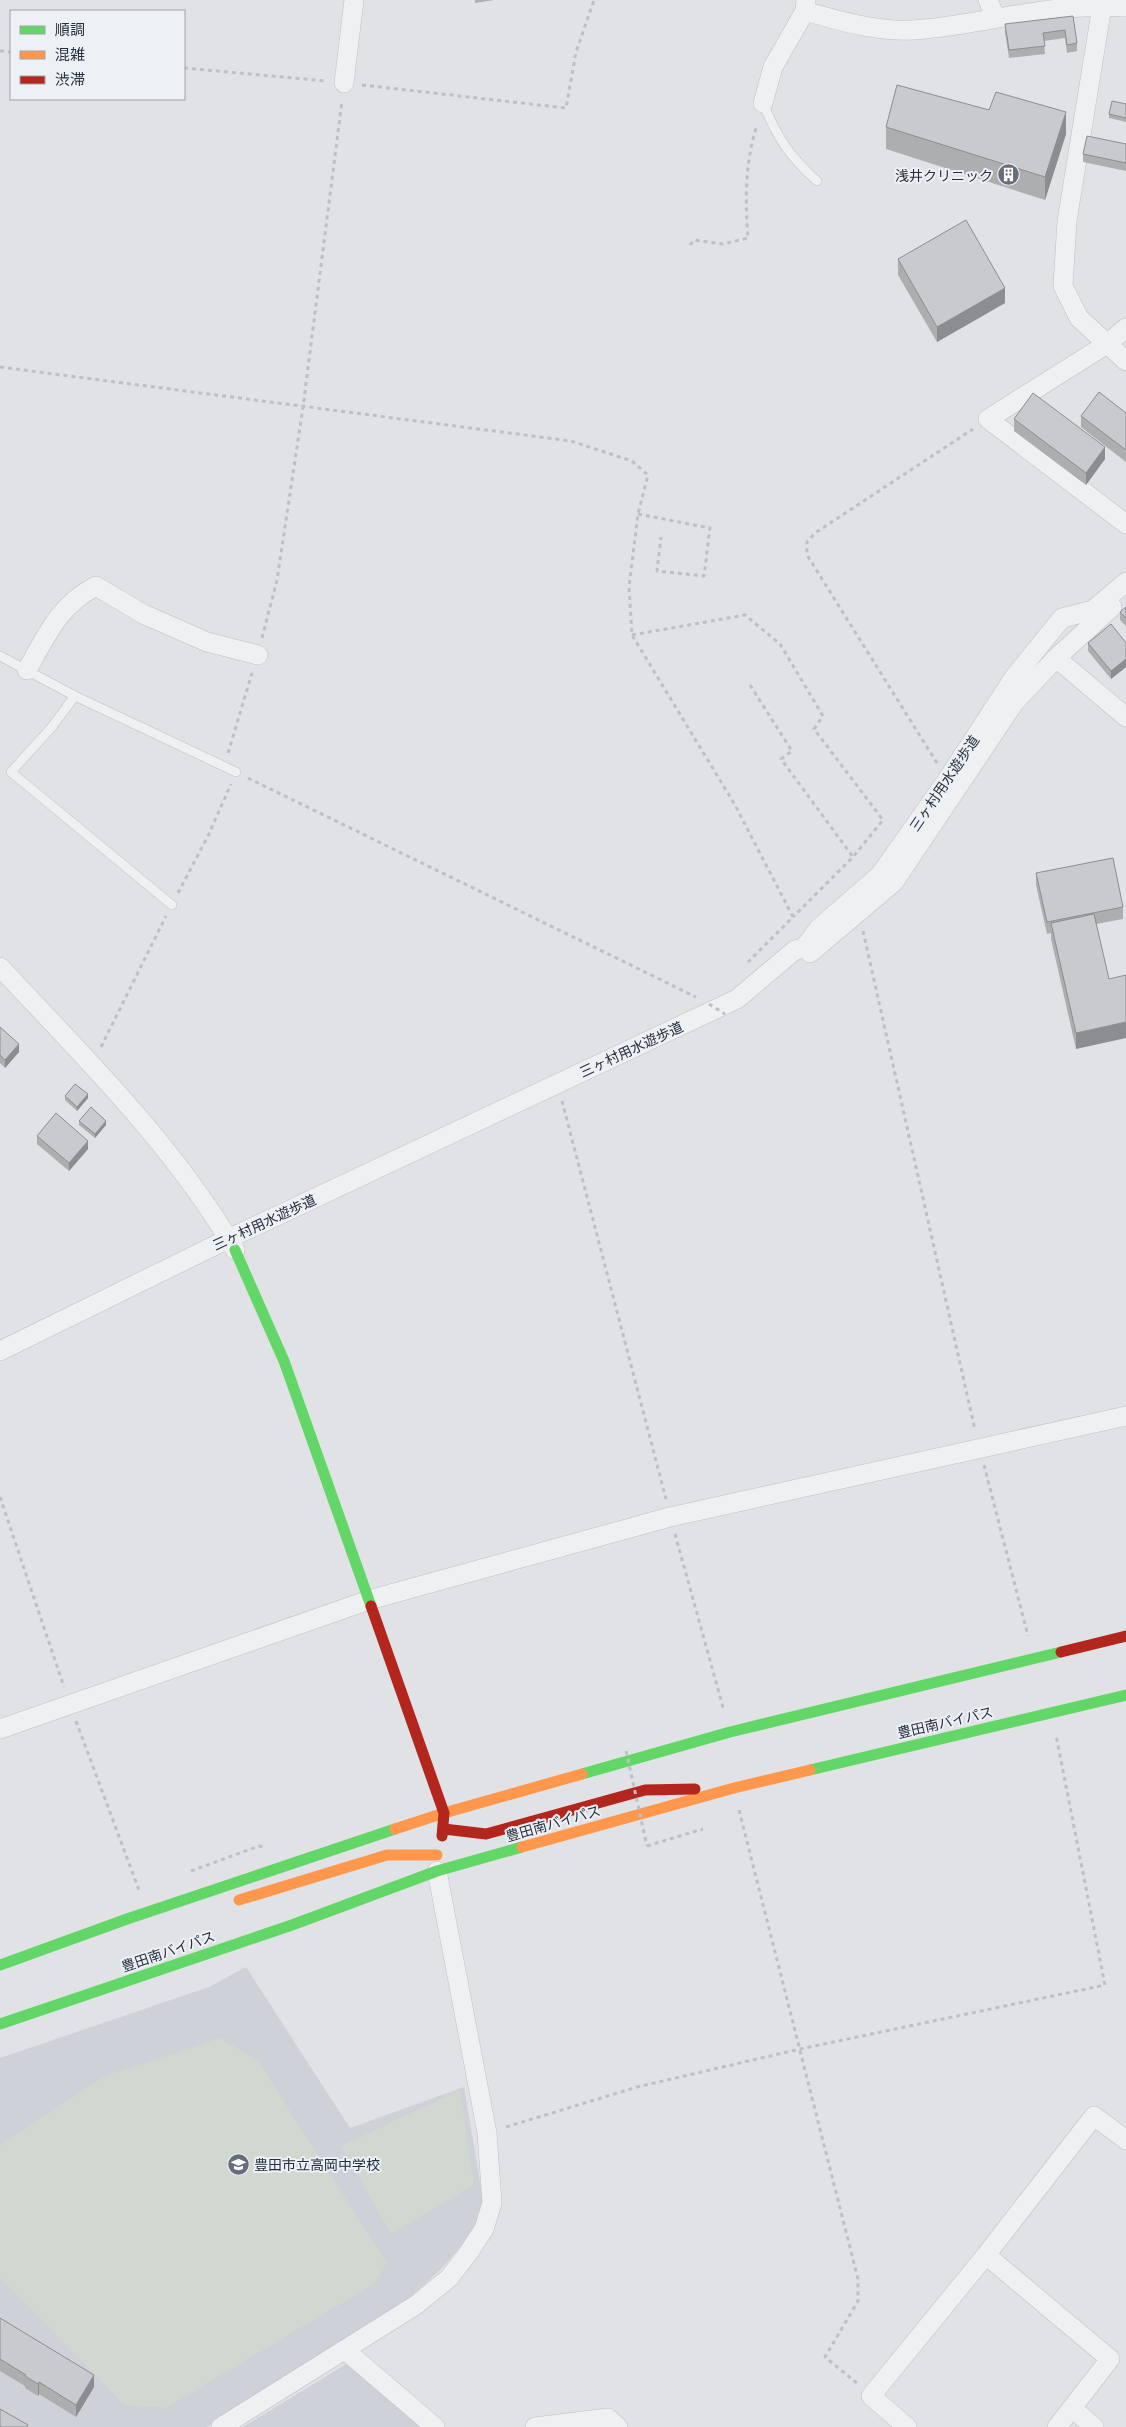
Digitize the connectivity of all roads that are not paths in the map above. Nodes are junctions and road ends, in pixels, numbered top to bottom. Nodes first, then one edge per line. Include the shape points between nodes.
1 (354, 0) edge
2 (1102, 3) edge
3 (805, 6) edge
4 (1126, 7) edge
5 (992, 8) edge
6 (344, 83) road end
7 (763, 103) joint
8 (817, 181) dead end
9 (1126, 328) edge
10 (1107, 344) junction
11 (1126, 361) edge
12 (1126, 524) edge
13 (1126, 582) edge
14 (1126, 595) edge
15 (258, 655) road end
16 (0, 656) edge
17 (1056, 658) junction
18 (27, 670) junction
19 (75, 696) junction
20 (1126, 717) edge
21 (236, 772) road end
22 (172, 905) dead end
23 (0, 967) edge
24 (232, 1244) junction
25 (0, 1351) edge
26 (0, 1364) edge
27 (1126, 1416) edge
28 (369, 1600) junction
29 (1126, 1636) edge
30 (1126, 1694) edge
31 (0, 1730) edge
32 (734, 1788) junction
33 (444, 1813) junction
34 (444, 1829) junction
35 (437, 1863) junction
36 (226, 1904) dead end
37 (171, 1916) dead end
38 (127, 1919) junction
39 (0, 1965) edge
40 (0, 2024) edge
41 (1126, 2140) edge
42 (986, 2255) junction
43 (345, 2350) junction
44 (1072, 2408) junction
45 (221, 2427) edge
46 (435, 2427) edge
47 (535, 2427) edge
48 (618, 2427) edge
49 (907, 2427) edge
50 (1057, 2427) edge
51 (1094, 2427) edge

1 - 6 street
2 - 4 street
2 - 5 street
2 - 10 street via 1067,220 1063,286 1079,318
3 - 5 street via 849,23 893,30 924,30
3 - 7 street via 773,67
7 - 8 lane via 780,141
9 - 10 street
10 - 11 street
10 - 12 street via 988,419
13 - 24 street, 三ヶ村用水遊歩道 via 1093,610 1062,618 1015,676 880,874 819,928 804,948 795,950 737,999
14 - 17 street
15 - 18 street via 198,638 143,614 96,586 76,596 59,616
16 - 18 lane
17 - 20 street
17 - 24 street via 1014,703 894,882 755,1000 560,1096
18 - 19 lane
19 - 21 lane
19 - 22 lane via 52,728 12,772
23 - 24 street via 92,1065 188,1176
24 - 25 street, 三ヶ村用水遊歩道
24 - 26 street
24 - 28 main road via 284,1361
27 - 28 street via 670,1517
28 - 31 street
28 - 33 main road
29 - 33 main road via 730,1732
30 - 32 main road, 豊田南バイパス
32 - 34 main road via 645,1790 486,1834
32 - 35 main road, 豊田南バイパス
33 - 34 main road
33 - 38 main road
34 - 35 main road
35 - 36 main road via 387,1855
35 - 40 main road, 豊田南バイパス via 292,1925
35 - 43 street via 487,2133 492,2203 484,2229 448,2278 416,2305
37 - 38 main road
38 - 39 main road
41 - 42 street via 1094,2116
42 - 44 street via 1110,2359
42 - 49 street via 871,2396
43 - 45 street
43 - 46 street
44 - 50 street
44 - 51 street
47 - 48 street via 608,2418

